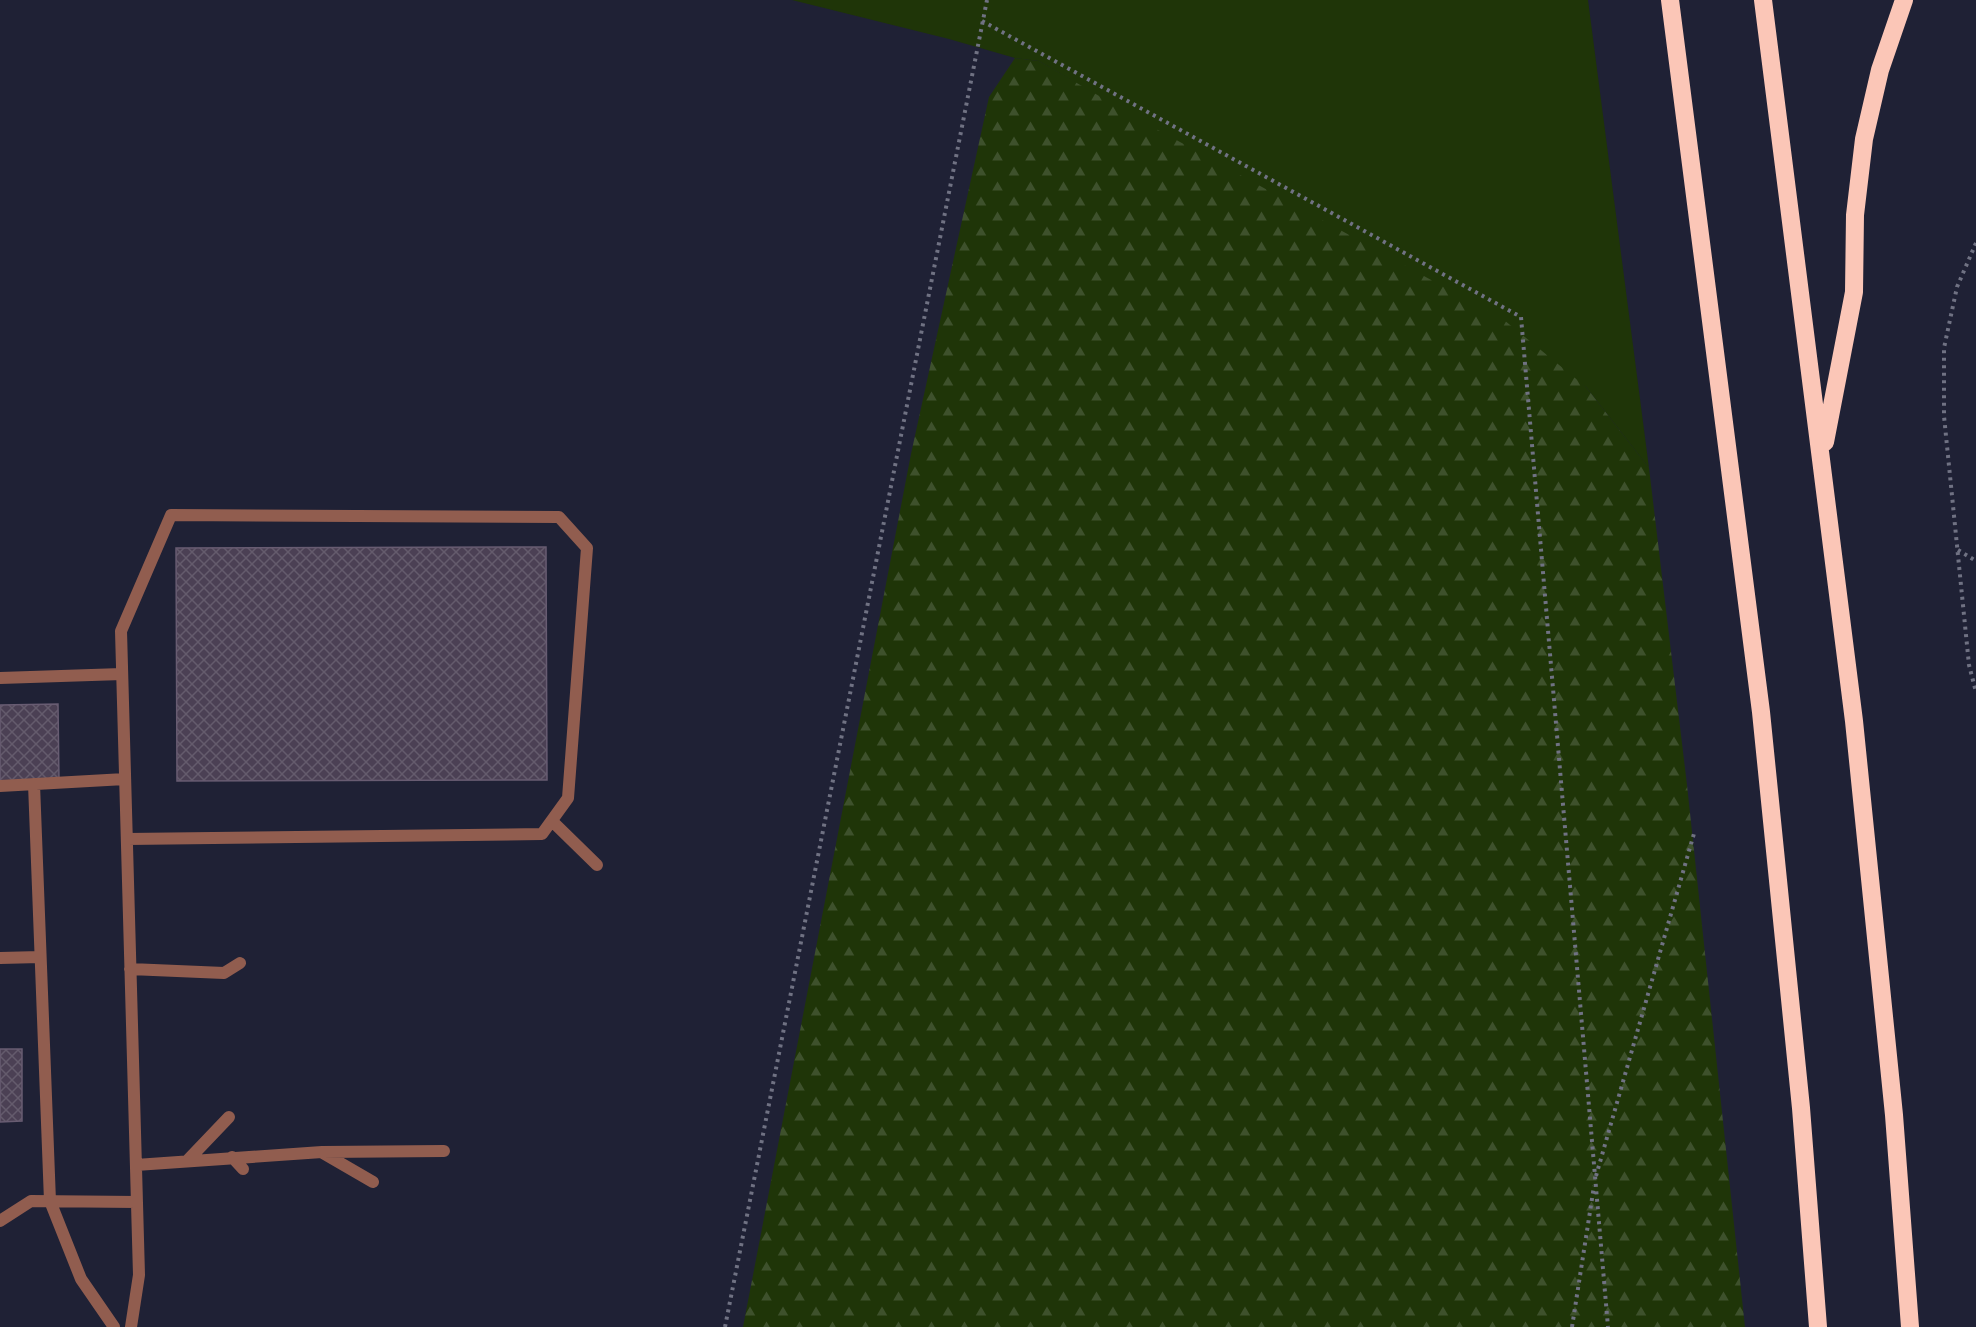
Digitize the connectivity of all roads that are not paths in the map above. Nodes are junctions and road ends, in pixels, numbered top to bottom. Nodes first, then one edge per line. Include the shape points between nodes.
1 (1670, 0) edge
2 (1763, 0) edge
3 (1904, 0) edge
4 (1822, 459) junction
5 (122, 674) junction
6 (0, 678) edge
7 (125, 779) junction
8 (34, 783) junction
9 (0, 786) edge
10 (552, 821) junction
11 (127, 840) junction
12 (597, 865) dead end
13 (40, 957) junction
14 (0, 958) edge
15 (240, 963) dead end
16 (130, 969) junction
17 (229, 1117) dead end
18 (444, 1151) dead end
19 (322, 1152) junction
20 (232, 1157) junction
21 (187, 1161) junction
22 (136, 1166) junction
23 (243, 1169) dead end
24 (373, 1182) dead end
25 (50, 1202) junction
26 (136, 1202) junction
27 (0, 1221) edge
28 (114, 1327) edge
29 (131, 1327) edge
30 (1818, 1327) edge
31 (1910, 1327) edge

1 - 30 highway via 1761,712 1801,1108
2 - 4 highway
3 - 4 highway via 1880,70 1864,139 1855,215 1854,292
4 - 31 highway via 1888,1055
5 - 6 lane
5 - 7 lane
5 - 10 lane via 121,631 171,515 559,517 587,548 568,798
7 - 8 lane
7 - 11 lane
8 - 9 lane
8 - 13 lane
10 - 11 lane via 542,834
10 - 12 lane
11 - 16 lane
13 - 14 lane
13 - 25 lane
15 - 16 lane via 224,973
16 - 22 lane
17 - 21 lane
18 - 19 lane
19 - 20 lane
19 - 24 lane
20 - 21 lane
20 - 23 lane
21 - 22 lane
22 - 26 lane
25 - 26 lane
25 - 27 lane via 30,1201
25 - 28 lane via 81,1279
26 - 29 lane via 139,1275

